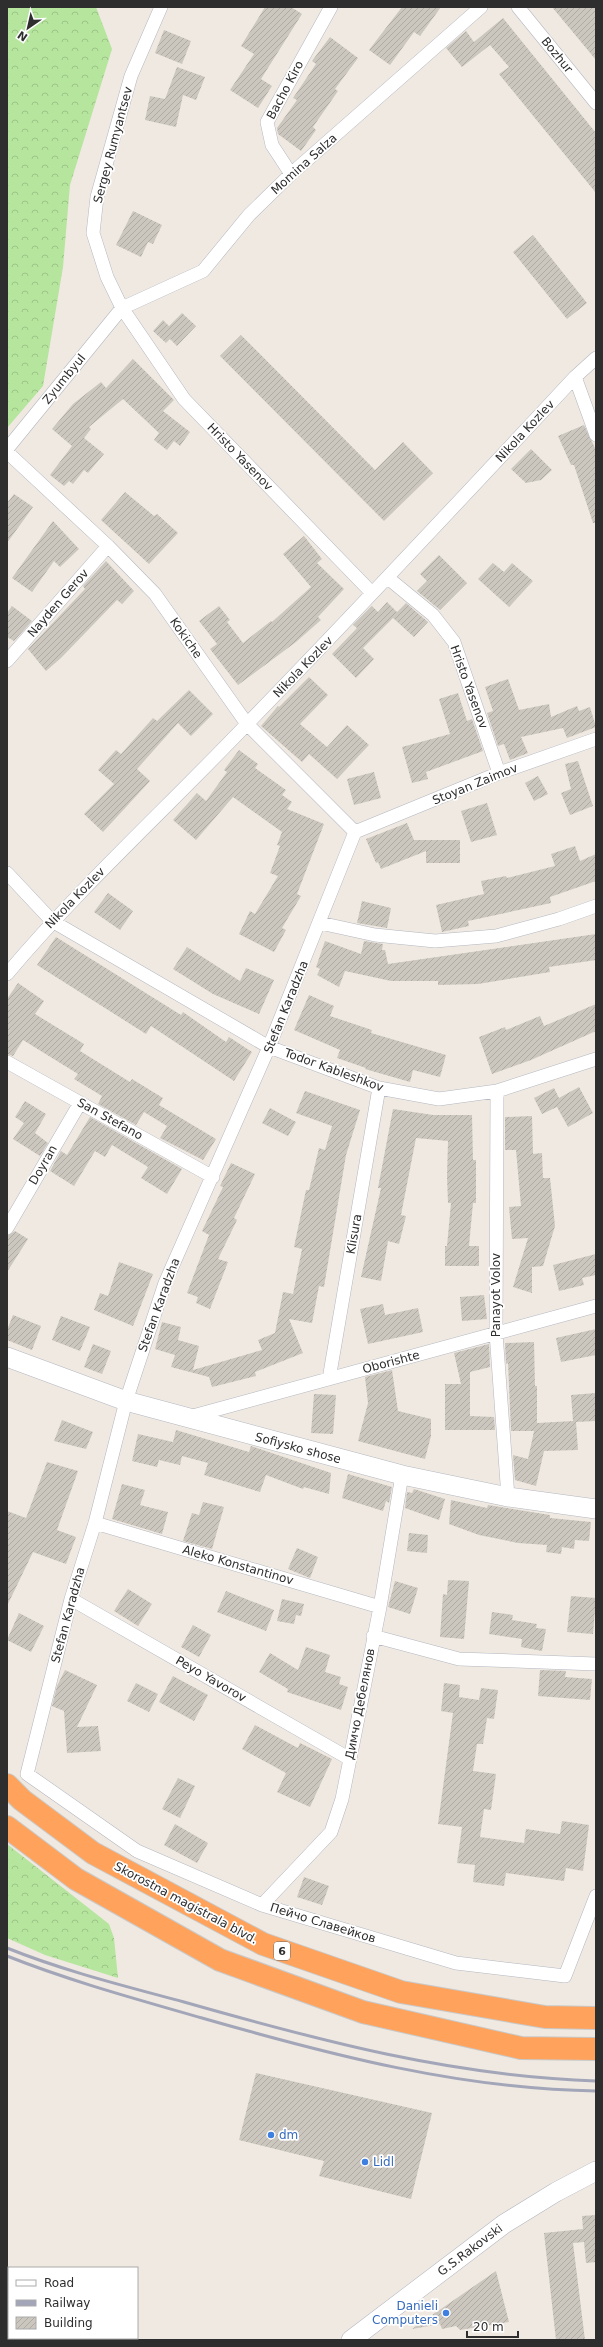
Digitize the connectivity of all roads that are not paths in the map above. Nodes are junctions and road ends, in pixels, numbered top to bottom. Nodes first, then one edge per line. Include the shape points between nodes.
1 (161, 7) edge
2 (332, 7) edge
3 (482, 7) edge
4 (518, 7) edge
5 (596, 103) edge
6 (291, 174) junction
7 (122, 308) junction
8 (596, 358) edge
9 (575, 377) junction
10 (596, 435) edge
11 (7, 451) edge
12 (108, 546) junction
13 (388, 578) junction
14 (372, 594) junction
15 (7, 661) edge
16 (247, 724) junction
17 (596, 739) edge
18 (499, 773) junction
19 (355, 832) junction
20 (7, 873) edge
21 (596, 906) edge
22 (52, 920) junction
23 (320, 924) junction
24 (7, 974) edge
25 (269, 1047) junction
26 (596, 1059) edge
27 (7, 1062) edge
28 (379, 1088) junction
29 (496, 1091) junction
30 (80, 1103) junction
31 (213, 1177) junction
32 (7, 1228) edge
33 (596, 1306) edge
34 (496, 1333) junction
35 (7, 1357) edge
36 (329, 1379) junction
37 (126, 1401) junction
38 (185, 1418) junction
39 (402, 1475) junction
40 (508, 1497) junction
41 (596, 1509) edge
42 (95, 1524) junction
43 (71, 1599) junction
44 (380, 1607) junction
45 (373, 1636) junction
46 (596, 1664) edge
47 (350, 1759) junction
48 (27, 1774) joint
49 (7, 1785) edge
50 (7, 1827) edge
51 (596, 1896) edge
52 (262, 1905) junction
53 (596, 2018) edge
54 (596, 2049) edge
55 (596, 2171) edge
56 (351, 2340) edge

1 - 7 street, Sergey Rumyantsev via 131,76 97,197 93,233 107,276
2 - 6 street, Bacho Kiro via 267,122 272,145
3 - 6 street, Momina Salza
4 - 5 street, Bozhur
6 - 7 street, Momina Salza via 249,216 203,271
7 - 11 street, Zyumbyul
7 - 14 street, Hristo Yasenov via 184,399
8 - 9 street, Nikola Kozlev
9 - 10 street
9 - 13 street, Nikola Kozlev
11 - 12 street, Kokiche
12 - 15 street, Nayden Gerov
12 - 16 street, Kokiche via 155,594
13 - 14 street, Nikola Kozlev
13 - 18 street, Hristo Yasenov via 433,615 454,642
14 - 16 street, Nikola Kozlev
16 - 19 street, Kokiche
16 - 22 street, Nikola Kozlev
17 - 18 street, Stoyan Zaimov
18 - 19 street, Stoyan Zaimov
19 - 23 street, Stefan Karadzha
20 - 22 street, Todor Kableshkov
21 - 23 street via 560,920 496,936 435,941 375,935
22 - 24 street, Nikola Kozlev
22 - 25 street, Todor Kableshkov
23 - 25 street, Stefan Karadzha
25 - 28 street, Todor Kableshkov
25 - 31 street, Stefan Karadzha
26 - 29 street, Todor Kableshkov
27 - 30 street, San Stefano
28 - 29 street, Todor Kableshkov via 439,1099
28 - 36 street, Klisura
29 - 34 street, Panayot Volov
30 - 31 street, San Stefano
30 - 32 street, Doyran
31 - 37 street, Stefan Karadzha via 165,1283
33 - 34 street, Oborishte
34 - 36 street, Oborishte
34 - 40 street, Panayot Volov
35 - 37 main road, Sofiysko shose
36 - 38 street, Oborishte
37 - 38 main road, Sofiysko shose
37 - 42 street, Stefan Karadzha
38 - 39 main road, Sofiysko shose
39 - 40 main road, Sofiysko shose
39 - 44 street, Димчо Дебелянов
40 - 41 main road, Sofiysko shose
42 - 43 street, Stefan Karadzha
42 - 44 street, Aleko Konstantinov
43 - 47 street, Peyo Yavorov
43 - 48 street, Stefan Karadzha
44 - 45 street, Димчо Дебелянов
45 - 46 street via 460,1659
45 - 47 street, Димчо Дебелянов
47 - 52 street, Димчо Дебелянов via 342,1799 331,1832
48 - 52 street, Пейчо Славейков via 137,1851
49 - 53 highway, Skorostna magistrala blvd. / 6 via 22,1800 94,1853 263,1944 401,1992 545,2017
50 - 54 highway via 76,1879 220,1960 363,2012 521,2048
51 - 52 street, Пейчо Славейков via 565,1976 456,1963
55 - 56 main road, G.S.Rakovski via 504,2224

